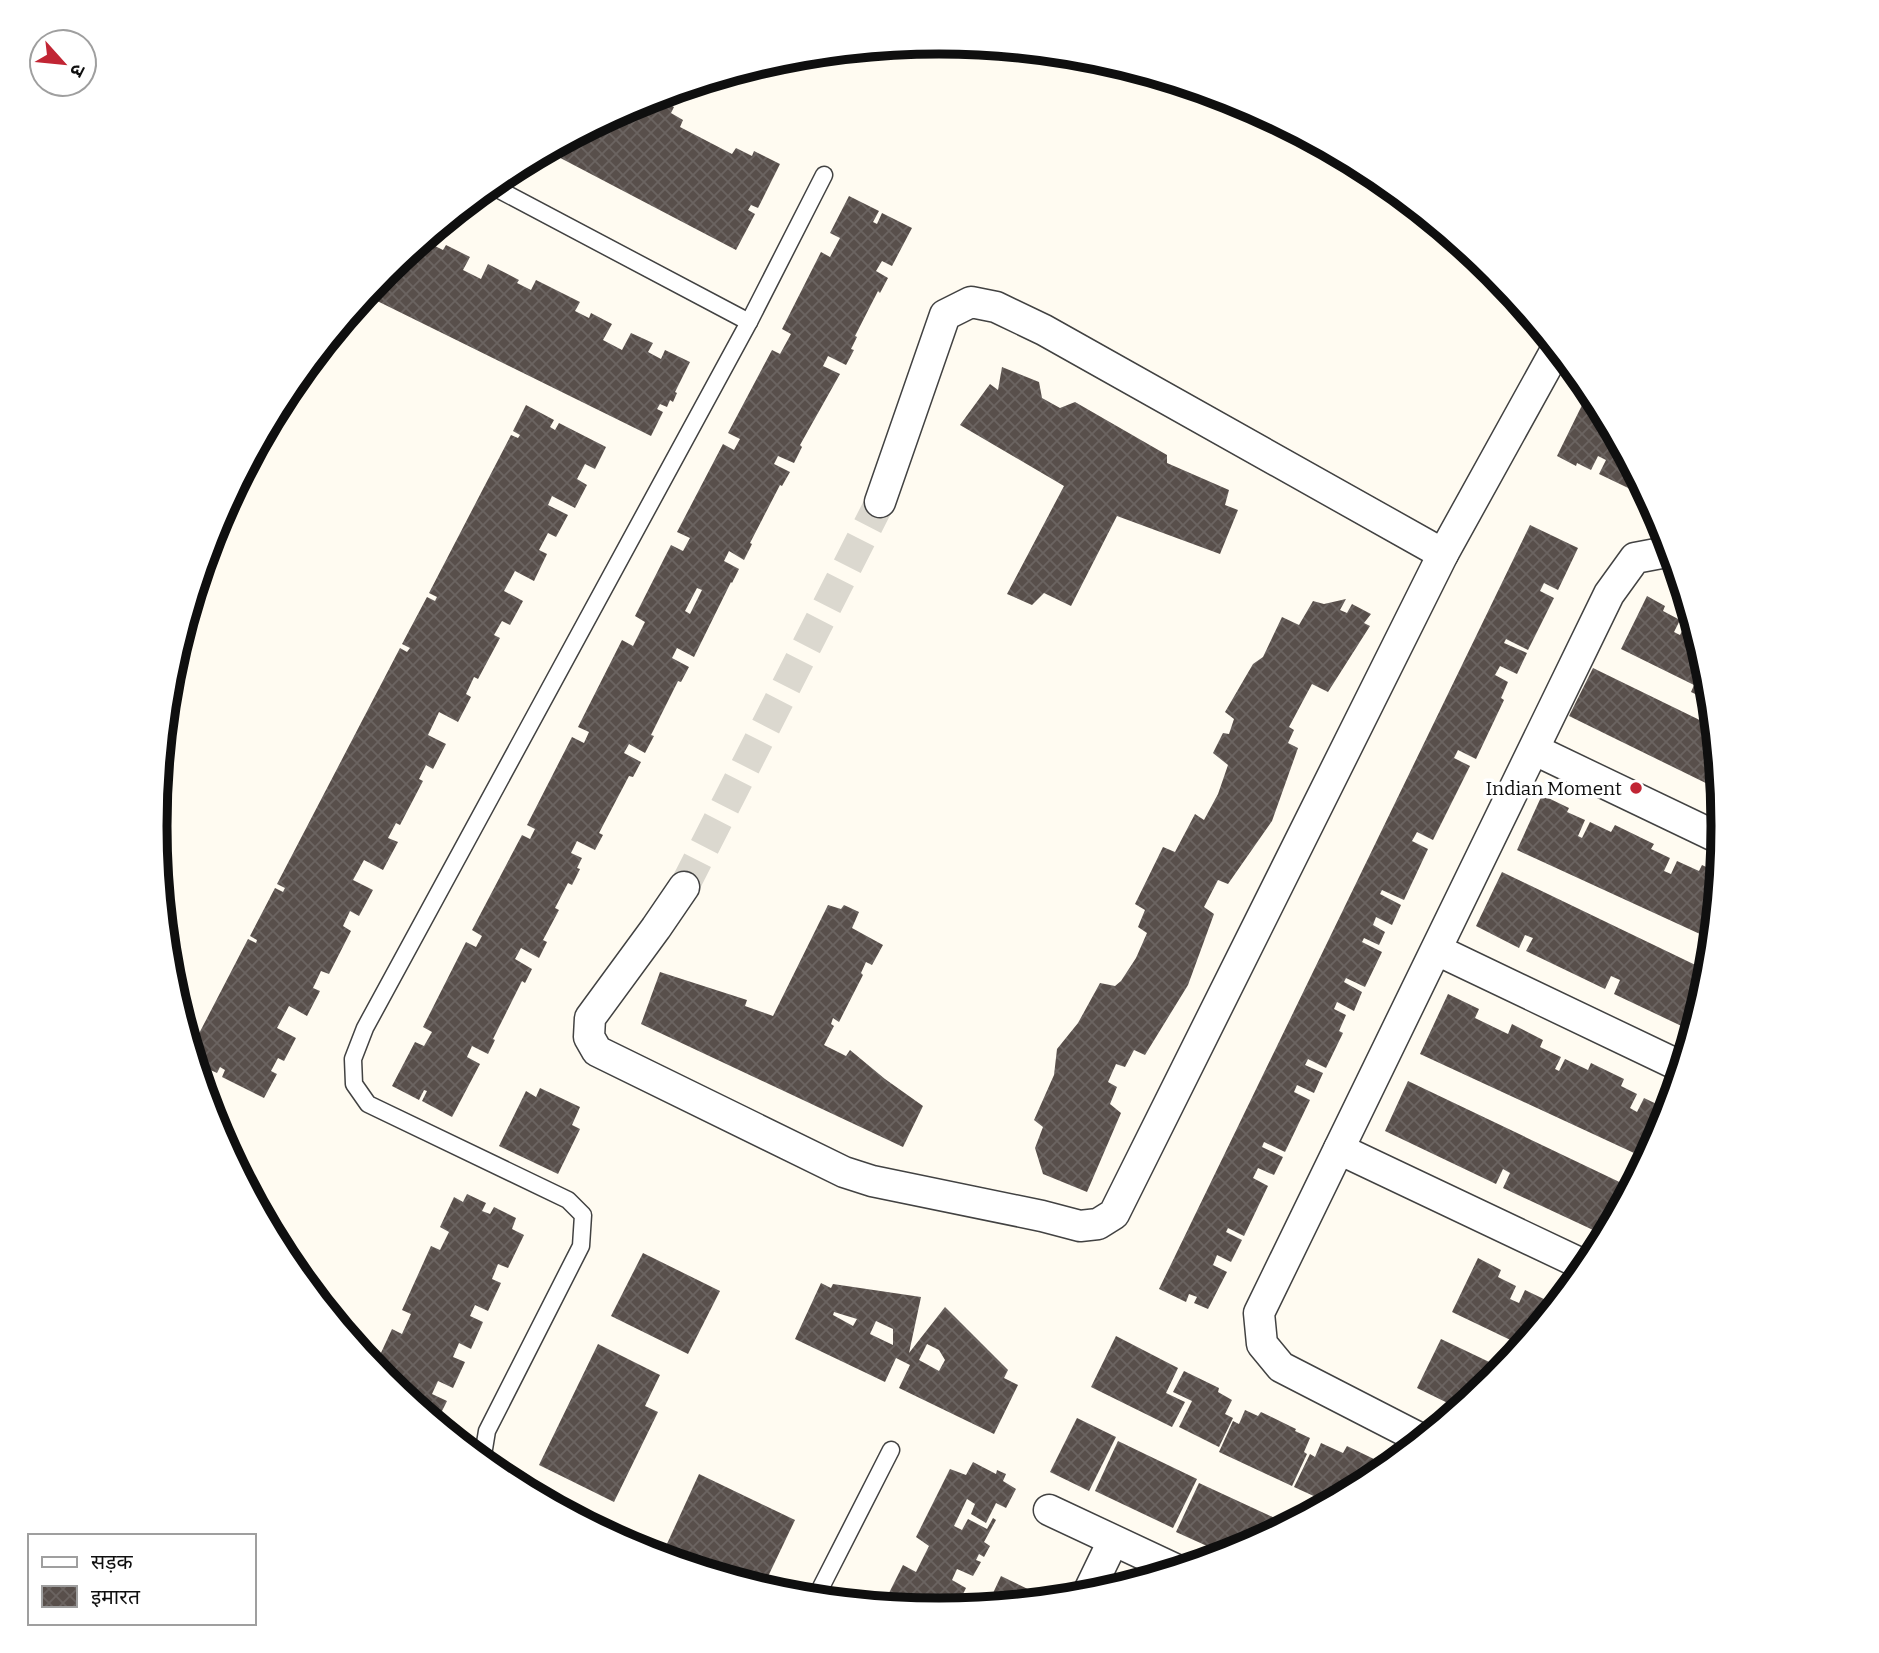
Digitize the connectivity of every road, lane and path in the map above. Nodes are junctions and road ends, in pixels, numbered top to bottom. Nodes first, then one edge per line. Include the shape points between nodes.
1 (824, 175) dead end
2 (501, 190) edge
3 (749, 322) junction
4 (1552, 356) edge
5 (880, 502) tunnel mouth
6 (1661, 553) edge
7 (1443, 554) junction
8 (1535, 750) junction
9 (1712, 835) edge
10 (684, 887) tunnel mouth
11 (1437, 950) junction
12 (1674, 1063) edge
13 (1339, 1149) junction
14 (1578, 1262) edge
15 (1414, 1436) edge
16 (484, 1450) edge
17 (891, 1450) dead end
18 (1049, 1510) dead end
19 (1113, 1541) junction
20 (1165, 1565) edge
21 (1093, 1583) edge
22 (820, 1589) edge

1 - 3 lane
2 - 3 lane
3 - 16 lane via 365,1028 353,1059 354,1084 368,1104 568,1200 583,1215 582,1246 487,1431
4 - 7 street
5 - 7 street via 944,315 971,302 996,307 1044,330
6 - 8 street via 1635,558 1609,594
7 - 10 street via 1114,1214 1098,1224 1080,1226 844,1172 597,1052 589,1037 590,1018
8 - 9 street
8 - 11 street
11 - 12 street
11 - 13 street
13 - 14 street
13 - 15 street via 1259,1313 1262,1343 1281,1367
17 - 22 lane
18 - 19 street
19 - 20 street
19 - 21 street

